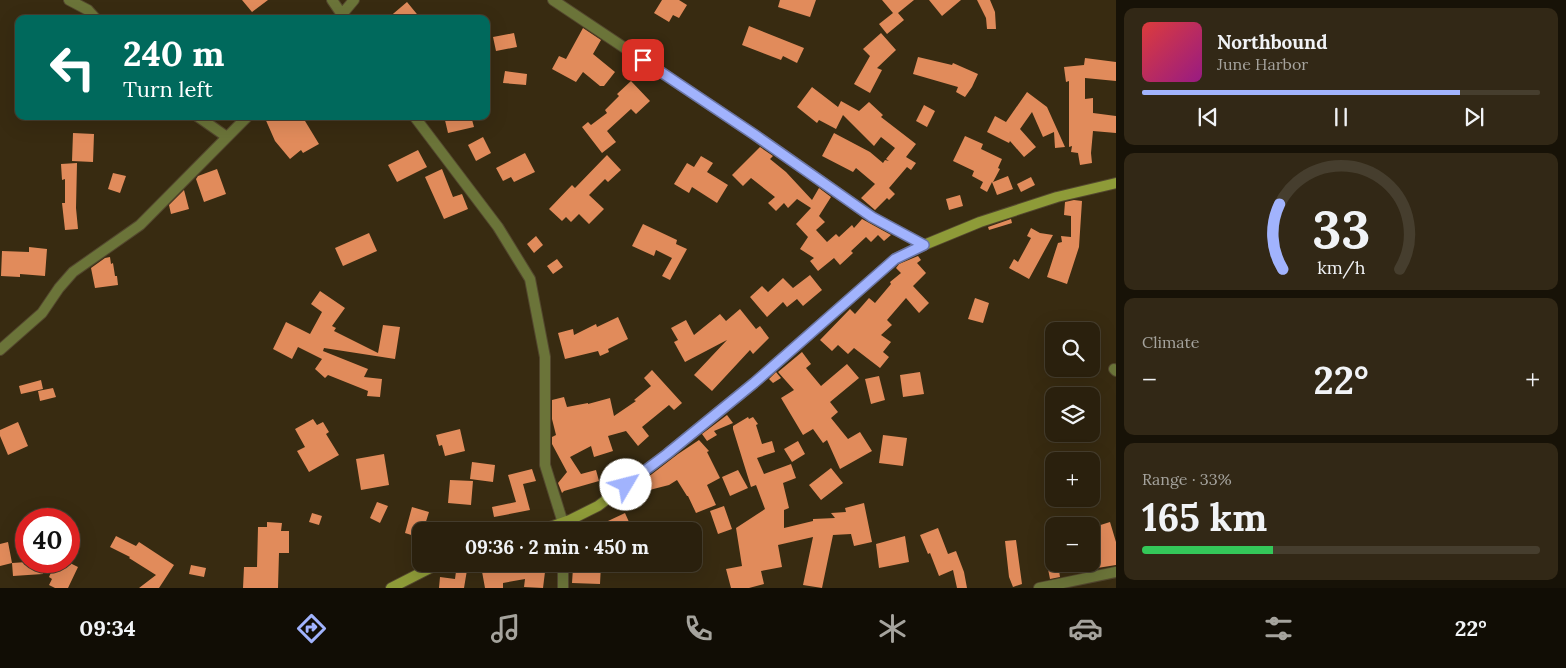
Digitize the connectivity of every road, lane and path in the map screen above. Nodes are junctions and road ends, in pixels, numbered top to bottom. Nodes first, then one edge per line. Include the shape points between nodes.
1 (69, 0) edge
2 (332, 0) edge
3 (354, 0) edge
4 (553, 0) edge
5 (92, 15) edge
6 (340, 15) edge
7 (344, 15) edge
8 (203, 120) edge
9 (244, 120) edge
10 (417, 120) edge
11 (227, 137) junction
12 (1116, 183) edge
13 (924, 245) junction
14 (0, 350) edge
15 (562, 522) edge
16 (571, 522) edge
17 (422, 572) edge
18 (563, 572) edge
19 (1116, 572) edge
20 (391, 588) edge
21 (563, 588) edge
22 (1038, 588) edge

1 - 5 street
2 - 6 street
3 - 7 street
4 - 13 street via 872,217
8 - 11 street
9 - 11 street
10 - 15 street via 498,227 530,279 545,357 545,465
11 - 14 street via 140,225 73,272 42,313
12 - 13 street via 980,222
13 - 16 street via 895,259 754,383 667,454
17 - 20 street
18 - 21 street
19 - 22 street

